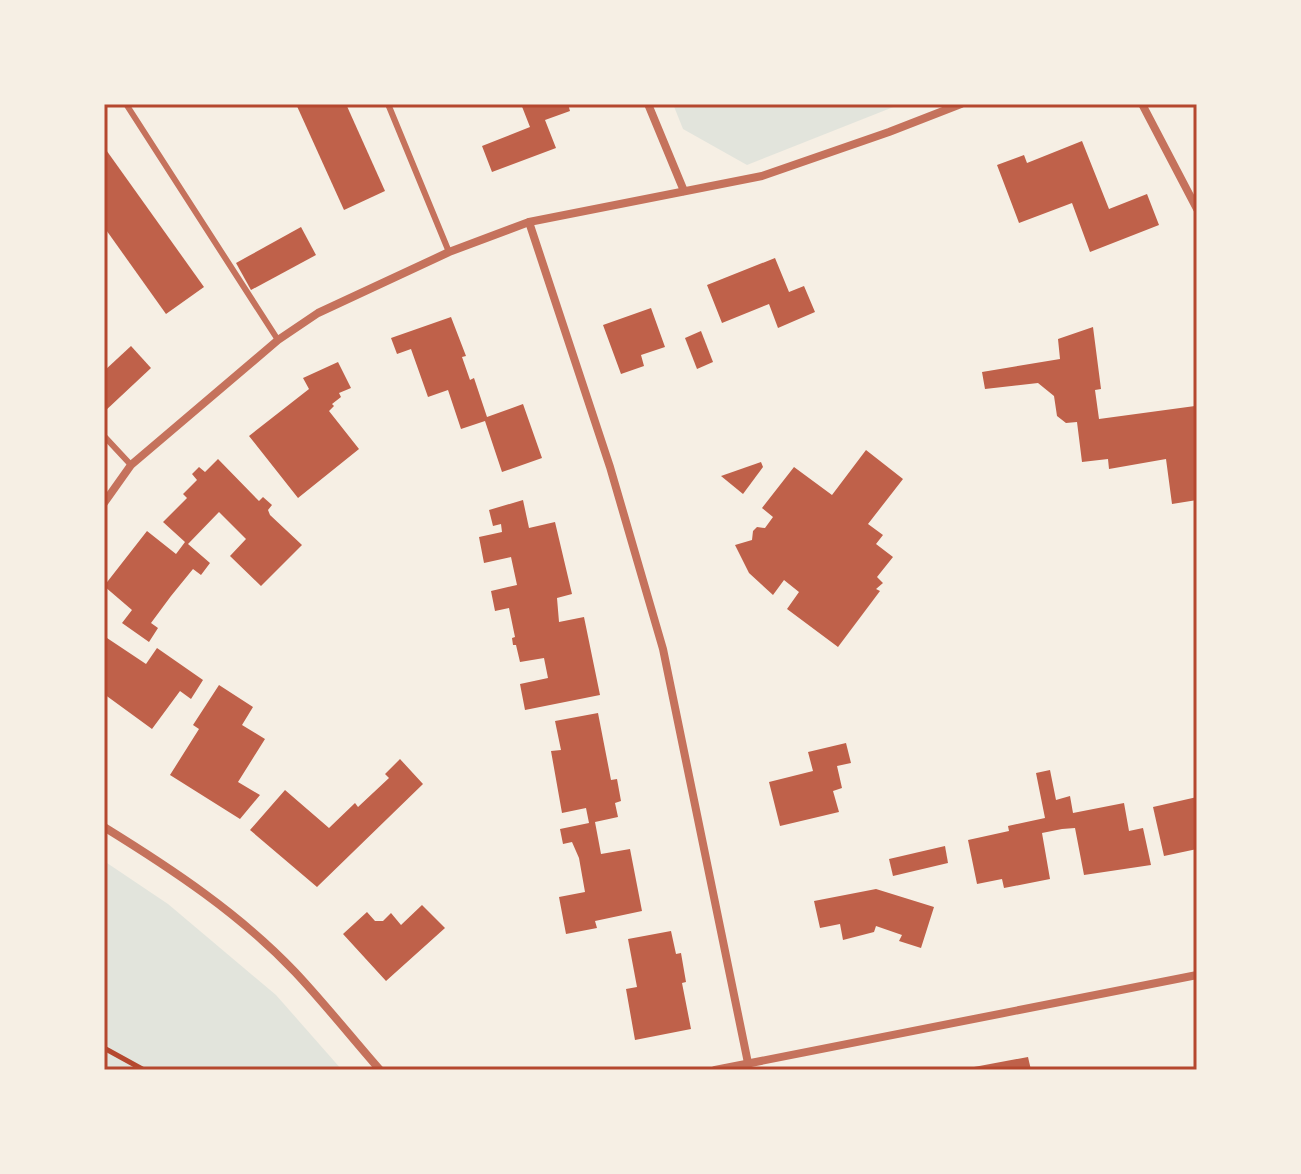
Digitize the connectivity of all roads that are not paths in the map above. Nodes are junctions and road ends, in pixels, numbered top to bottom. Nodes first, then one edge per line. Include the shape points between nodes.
1 (126, 104) edge
2 (388, 104) edge
3 (648, 104) edge
4 (961, 104) edge
5 (1142, 104) edge
6 (684, 191) junction
7 (1197, 209) edge
8 (529, 222) junction
9 (449, 252) junction
10 (278, 340) junction
11 (104, 436) edge
12 (131, 465) junction
13 (104, 503) edge
14 (104, 827) edge
15 (1197, 975) edge
16 (748, 1063) junction
17 (380, 1070) edge
18 (715, 1070) edge

1 - 10 lane
2 - 9 lane
3 - 6 street
4 - 6 street via 762,176
5 - 7 street
6 - 8 street
8 - 9 street
8 - 16 street via 663,649
9 - 10 street via 318,313
10 - 12 street
11 - 12 lane
12 - 13 street
14 - 17 street via 224,907 294,971
15 - 16 street
16 - 18 street

